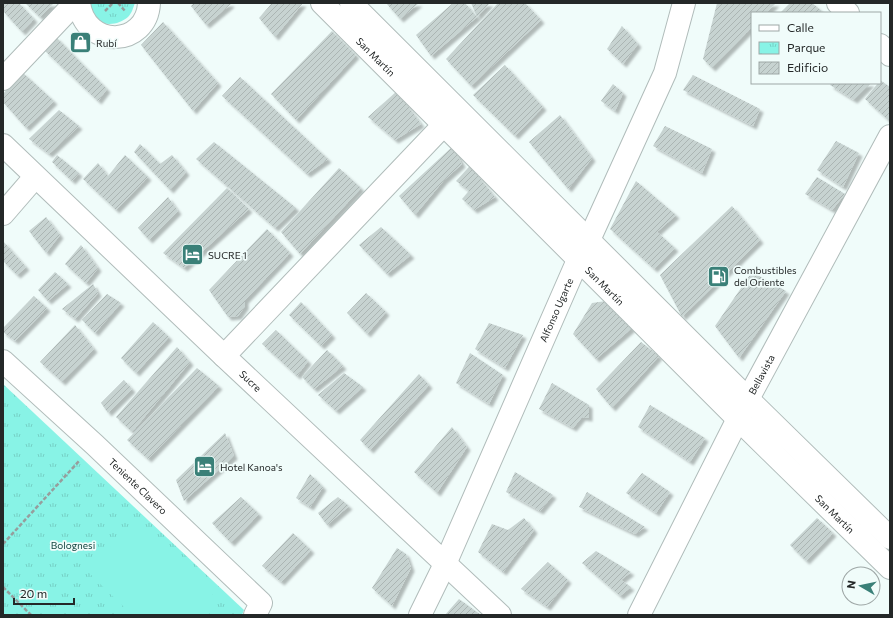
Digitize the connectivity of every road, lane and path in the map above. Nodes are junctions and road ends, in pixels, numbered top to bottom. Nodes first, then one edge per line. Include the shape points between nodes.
1 (76, 3) edge
2 (79, 3) edge
3 (149, 3) edge
4 (322, 3) edge
5 (351, 3) edge
6 (684, 3) edge
7 (838, 3) edge
8 (847, 12) edge
9 (881, 46) edge
10 (890, 55) edge
11 (3, 79) edge
12 (451, 118) junction
13 (890, 136) edge
14 (3, 145) edge
15 (35, 177) junction
16 (3, 214) edge
17 (589, 240) junction
18 (578, 260) junction
19 (224, 356) junction
20 (3, 361) edge
21 (748, 399) junction
22 (738, 419) junction
23 (95, 445) junction
24 (890, 538) edge
25 (3, 544) edge
26 (445, 564) junction
27 (890, 568) edge
28 (3, 587) edge
29 (31, 615) edge
30 (255, 615) edge
31 (420, 615) edge
32 (500, 615) edge
33 (639, 615) edge

1 - 11 street
2 - 3 street via 85,22 93,31 115,38 137,29 144,20
4 - 12 street, San Martín
5 - 12 street, San Martín
6 - 17 street, Alfonso Ugarte via 665,73
7 - 8 street
9 - 10 street
12 - 17 street, San Martín
12 - 18 street, San Martín
12 - 19 street
13 - 21 street, Bellavista
14 - 15 street, Sucre
15 - 16 street
15 - 19 street, Sucre
17 - 18 street, Alfonso Ugarte
17 - 21 street, San Martín
18 - 22 street, San Martín
18 - 26 street, Alfonso Ugarte
19 - 26 street, Sucre
20 - 23 street, Teniente Clavero
21 - 22 street, Bellavista
21 - 24 street, San Martín
22 - 27 street, San Martín
22 - 33 street, Bellavista
23 - 25 path
23 - 30 street, Teniente Clavero via 261,603
26 - 31 street, Alfonso Ugarte
26 - 32 street, Sucre
28 - 29 path

